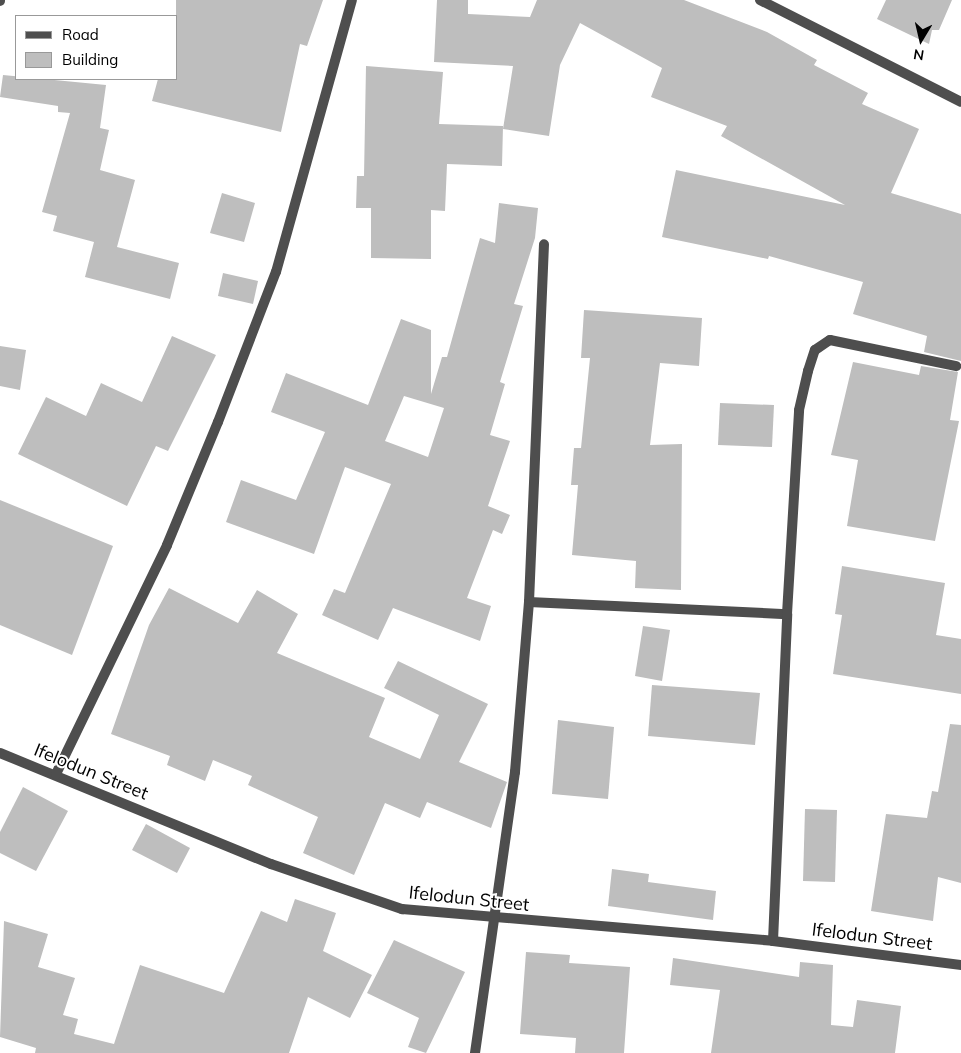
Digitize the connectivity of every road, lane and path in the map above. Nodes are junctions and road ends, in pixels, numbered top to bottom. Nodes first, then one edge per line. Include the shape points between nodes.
1 (352, 0) edge
2 (760, 0) edge
3 (961, 102) edge
4 (544, 244) dead end
5 (956, 366) dead end
6 (529, 602) junction
7 (787, 614) junction
8 (0, 752) edge
9 (56, 774) junction
10 (496, 919) junction
11 (773, 941) junction
12 (961, 965) edge
13 (475, 1053) edge

1 - 9 street via 276,272 167,545
2 - 3 street
4 - 6 street
5 - 7 street via 830,340 815,350 799,410
6 - 7 street
6 - 10 street via 515,772
7 - 11 street
8 - 9 street, Ifelodun Street
9 - 10 street, Ifelodun Street via 271,864 366,898 402,909
10 - 11 street, Ifelodun Street
10 - 13 street
11 - 12 street, Ifelodun Street

